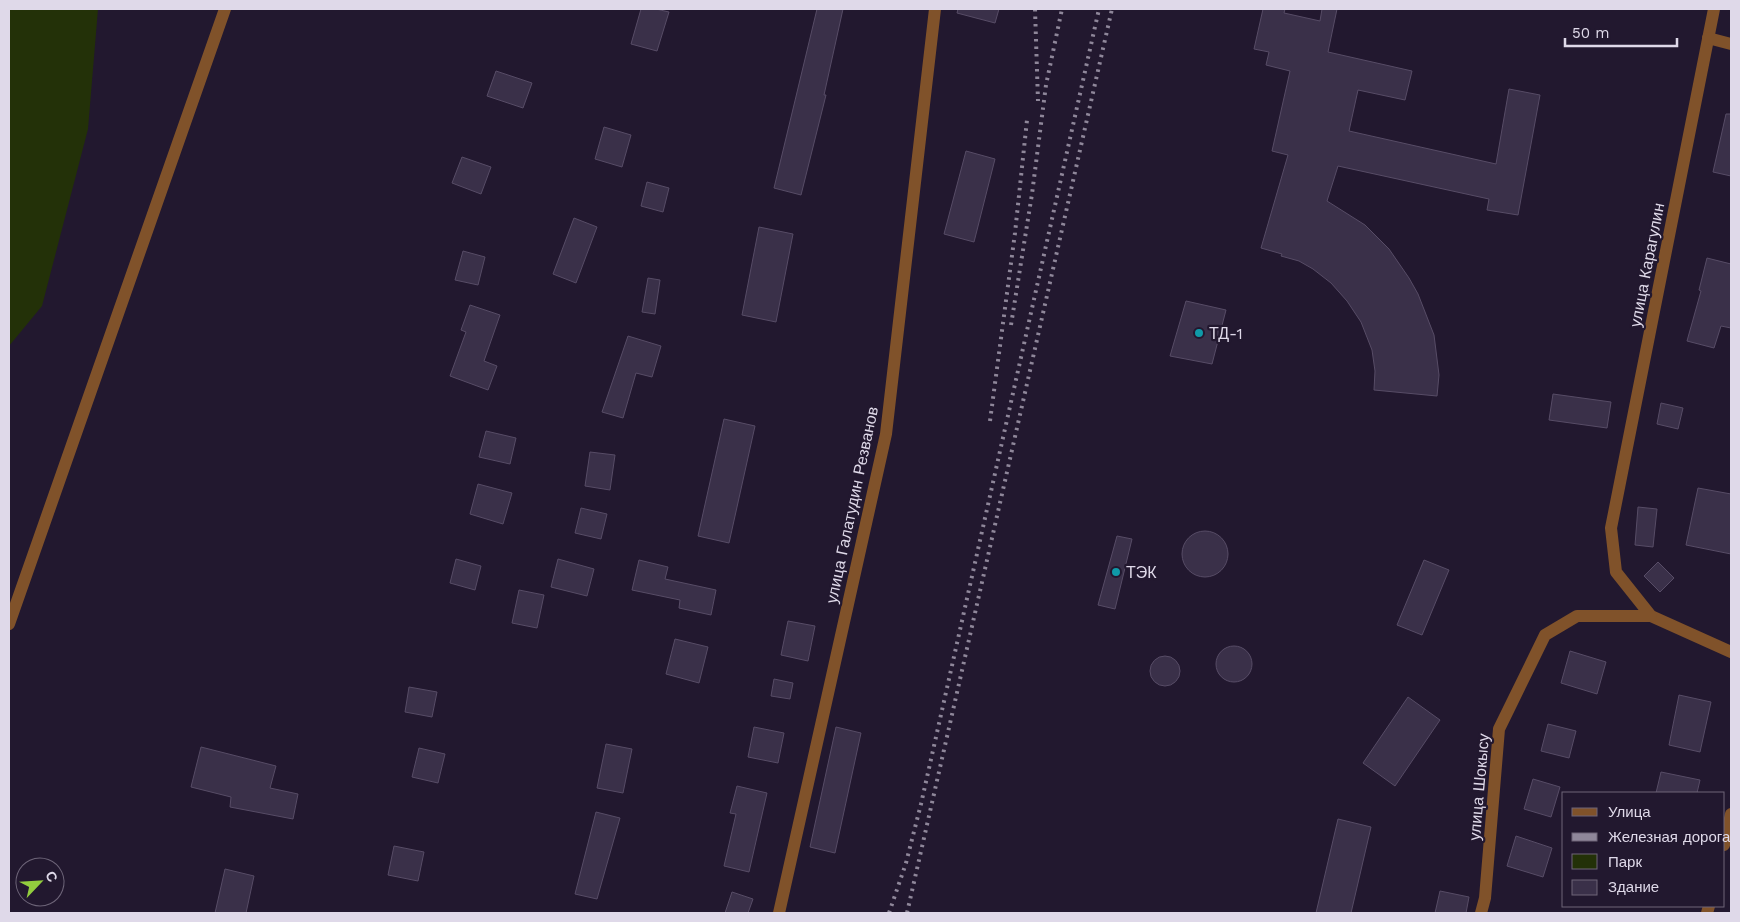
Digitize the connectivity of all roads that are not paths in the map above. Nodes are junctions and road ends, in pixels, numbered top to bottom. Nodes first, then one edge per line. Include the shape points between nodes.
1 (225, 9) edge
2 (936, 9) edge
3 (1714, 9) edge
4 (1708, 38) junction
5 (1731, 44) edge
6 (1651, 616) junction
7 (9, 624) edge
8 (1731, 652) edge
9 (1731, 814) edge
10 (1725, 841) edge
11 (779, 913) edge
12 (1480, 913) edge

1 - 7 street
2 - 11 street, улица Галатудин Резванов via 886,434
3 - 4 street, улица Карагулин
4 - 5 street
4 - 6 street, улица Карагулин via 1611,528 1616,572
6 - 8 street
6 - 12 street, улица Шокысу via 1577,616 1545,635 1499,729 1485,898
9 - 10 street

